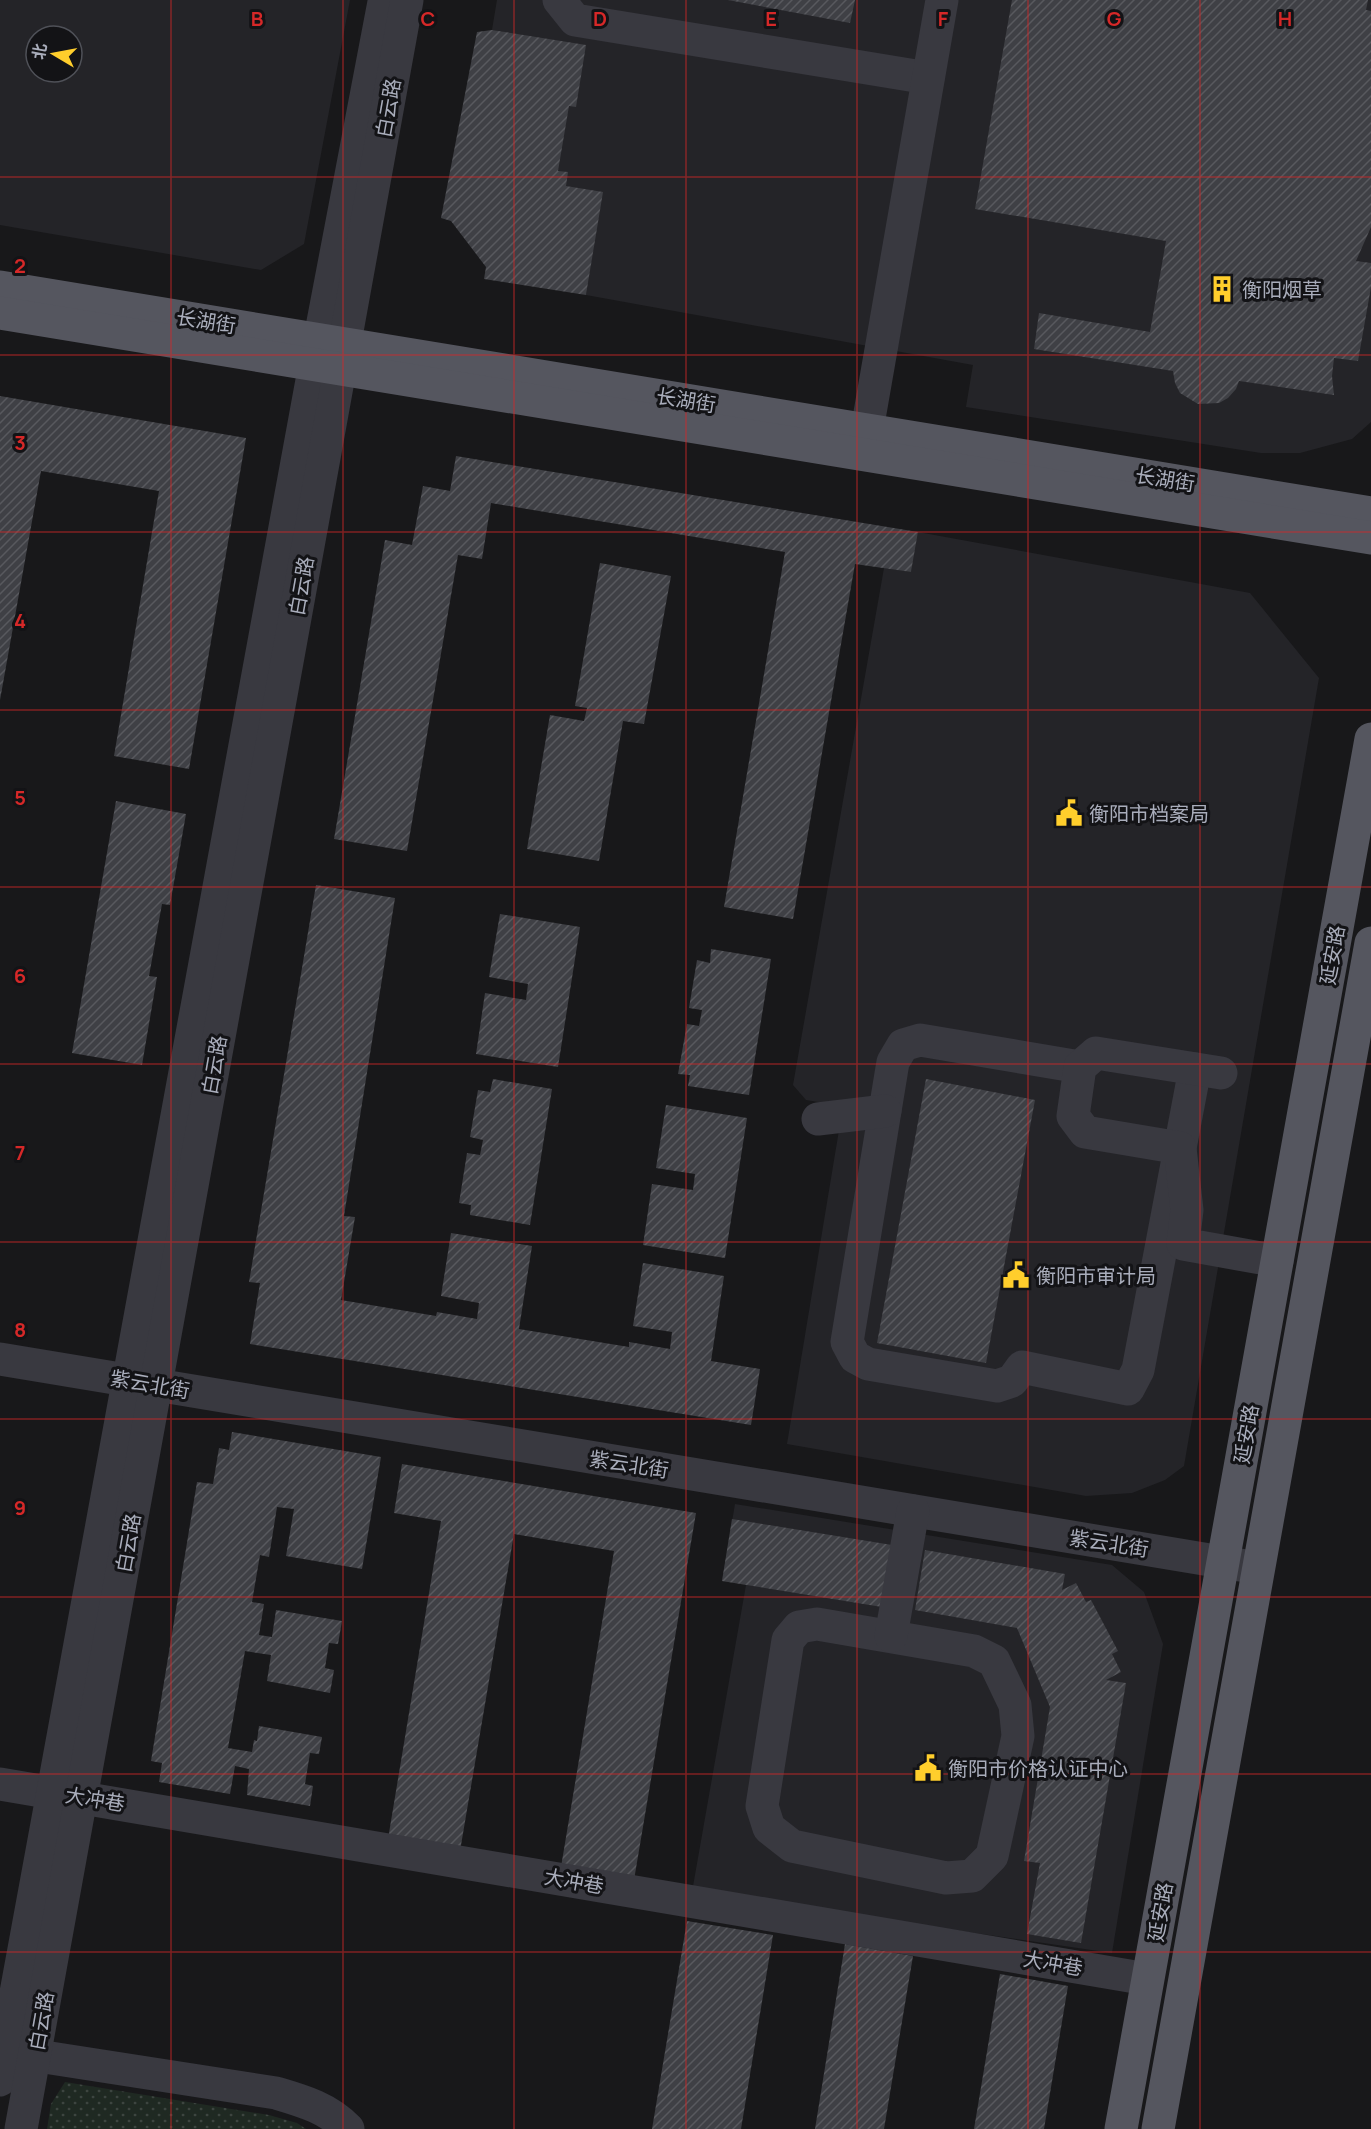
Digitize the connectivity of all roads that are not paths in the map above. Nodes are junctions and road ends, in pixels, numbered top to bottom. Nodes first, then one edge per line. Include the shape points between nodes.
1 (384, 0) edge
2 (407, 0) edge
3 (559, 0) edge
4 (942, 0) edge
5 (928, 78) junction
6 (0, 287) edge
7 (0, 313) edge
8 (330, 354) junction
9 (867, 430) junction
10 (1371, 513) edge
11 (1371, 538) edge
12 (1371, 739) edge
13 (1371, 943) edge
14 (1080, 1067) junction
15 (885, 1111) junction
16 (818, 1119) dead end
17 (1180, 1148) junction
18 (1159, 1261) junction
19 (1275, 1271) junction
20 (0, 1359) edge
21 (143, 1383) junction
22 (913, 1511) junction
23 (1223, 1562) junction
24 (1258, 1568) junction
25 (891, 1636) junction
26 (0, 1784) edge
27 (67, 1795) junction
28 (1148, 1979) junction
29 (10, 2059) edge
30 (21, 2129) edge
31 (348, 2129) edge
32 (1120, 2129) edge
33 (1158, 2129) edge

1 - 8 street, 白云路
2 - 8 street, 白云路
3 - 5 street via 576,20
4 - 5 street
5 - 9 street
6 - 8 main road, 长湖街
7 - 8 main road, 长湖街
8 - 9 main road, 长湖街
8 - 11 main road, 长湖街
8 - 21 street, 白云路
9 - 10 main road, 长湖街
12 - 19 main road, 延安路
13 - 24 main road, 延安路
14 - 15 street via 920,1040 903,1045 893,1062
14 - 17 street via 1073,1116 1085,1132
14 - 17 street via 1096,1053 1208,1071
15 - 16 street
15 - 18 street via 847,1342 855,1357 868,1365 997,1386 1012,1381 1022,1367 1128,1389 1137,1370
17 - 18 street
17 - 19 street via 1187,1210 1183,1244
18 - 19 street
19 - 23 main road, 延安路
20 - 21 street, 紫云北街
21 - 22 street, 紫云北街
21 - 27 street, 白云路
22 - 23 street, 紫云北街
22 - 25 street
23 - 24 street, 紫云北街
23 - 28 main road, 延安路
24 - 33 main road, 延安路
25 - 25 street via 817,1624 799,1627 788,1640 762,1806 765,1817 769,1828 792,1846 946,1878 972,1876 992,1856 1018,1736 1015,1705 994,1661 974,1651
26 - 27 street, 大冲巷
27 - 28 street, 大冲巷
27 - 29 street, 白云路
28 - 32 main road, 延安路
29 - 30 street, 白云路
29 - 31 street via 276,2093 309,2103 338,2118

